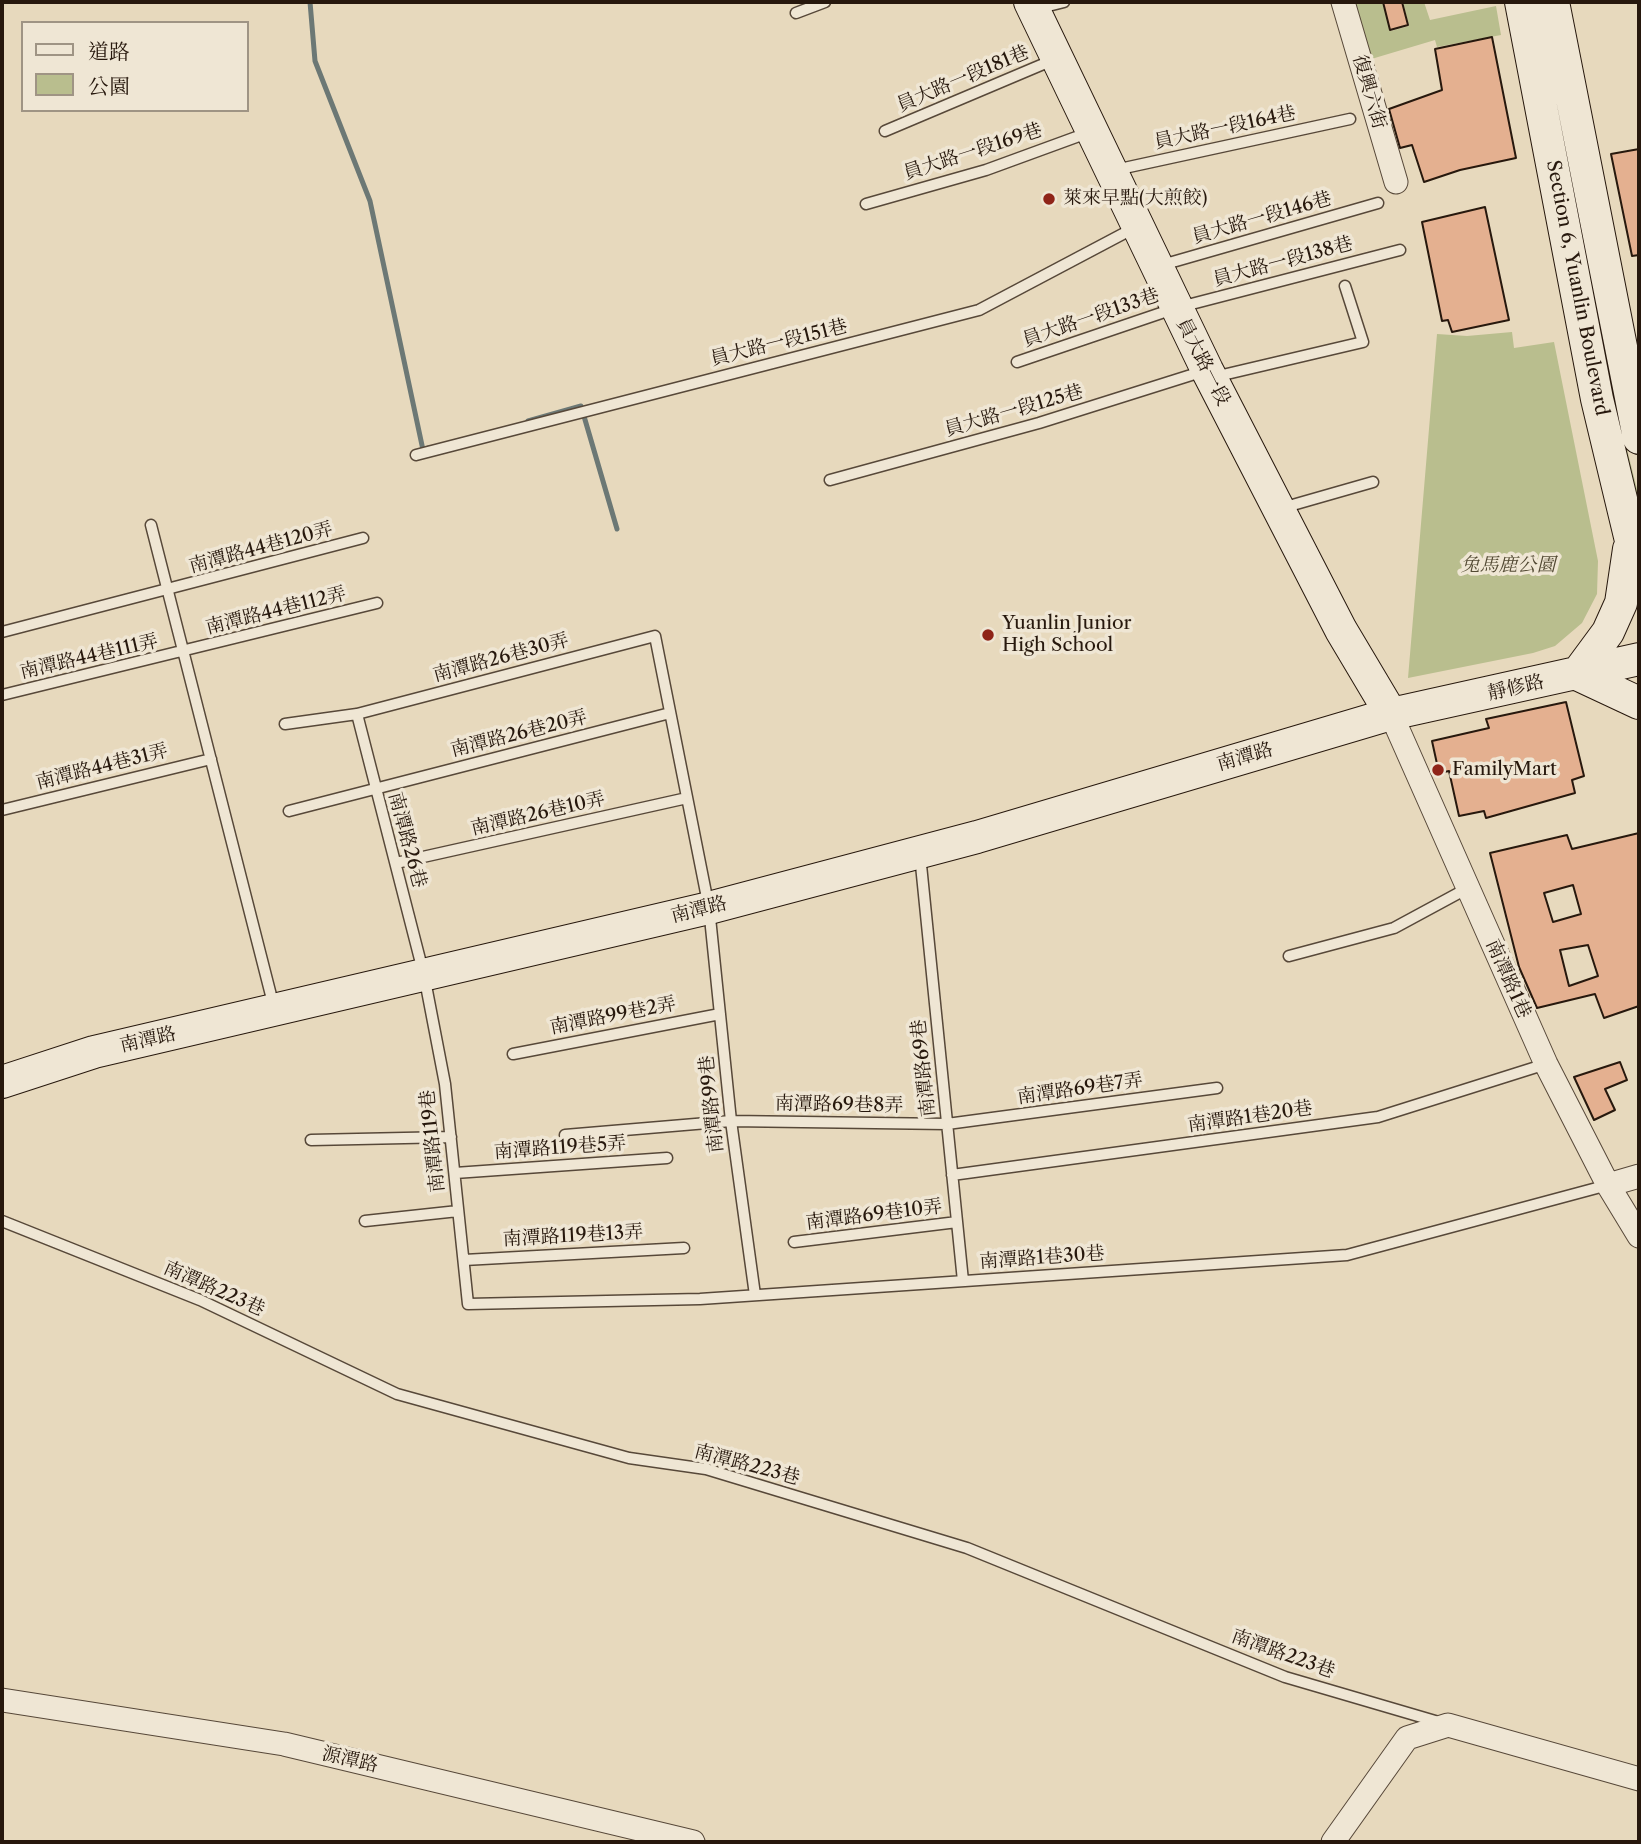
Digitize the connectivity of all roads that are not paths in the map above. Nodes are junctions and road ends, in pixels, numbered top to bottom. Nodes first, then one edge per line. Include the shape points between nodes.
1 (825, 2) edge
2 (1064, 2) edge
3 (1343, 2) edge
4 (1521, 2) edge
5 (1553, 2) edge
6 (1032, 6) edge
7 (796, 13) dead end
8 (1056, 59) junction
9 (1350, 119) dead end
10 (885, 131) dead end
11 (1090, 132) junction
12 (1109, 171) junction
13 (1396, 182) dead end
14 (1378, 203) dead end
15 (866, 204) dead end
16 (1136, 227) junction
17 (1400, 250) dead end
18 (1156, 267) junction
19 (1345, 286) dead end
20 (1176, 308) junction
21 (1017, 362) dead end
22 (1209, 374) junction
23 (1639, 438) edge
24 (416, 455) dead end
25 (830, 480) dead end
26 (1373, 482) dead end
27 (1278, 509) junction
28 (151, 525) dead end
29 (363, 538) dead end
30 (1630, 538) junction
31 (1639, 573) edge
32 (168, 592) junction
33 (377, 603) dead end
34 (2, 632) edge
35 (655, 636) joint
36 (184, 652) junction
37 (1639, 659) edge
38 (1577, 674) junction
39 (2, 695) edge
40 (1639, 703) edge
41 (670, 713) junction
42 (357, 714) junction
43 (1391, 714) junction
44 (285, 724) dead end
45 (211, 759) junction
46 (376, 789) junction
47 (687, 798) junction
48 (2, 810) edge
49 (289, 811) dead end
50 (920, 852) junction
51 (396, 863) junction
52 (1468, 888) junction
53 (709, 908) junction
54 (1289, 956) dead end
55 (424, 975) junction
56 (275, 1010) junction
57 (720, 1014) junction
58 (513, 1054) dead end
59 (1546, 1064) junction
60 (2, 1082) edge
61 (1217, 1088) dead end
62 (731, 1121) junction
63 (947, 1124) junction
64 (565, 1135) dead end
65 (451, 1137) junction
66 (312, 1140) dead end
67 (667, 1158) dead end
68 (454, 1172) junction
69 (953, 1175) junction
70 (1639, 1176) edge
71 (1608, 1185) junction
72 (458, 1211) junction
73 (2, 1221) edge
74 (365, 1221) dead end
75 (957, 1222) junction
76 (1639, 1236) edge
77 (794, 1242) dead end
78 (684, 1248) dead end
79 (464, 1260) junction
80 (963, 1281) junction
81 (755, 1296) junction
82 (468, 1304) joint
83 (2, 1700) edge
84 (1448, 1725) junction
85 (1639, 1779) edge
86 (693, 1842) edge
87 (1333, 1842) edge

1 - 7 lane
2 - 6 lane
3 - 13 street, 復興六街
4 - 30 street, Section 6, Yuanlin Boulevard via 1597,399
5 - 23 street, Section 6, Yuanlin Boulevard
6 - 8 street, 員大路一段
8 - 10 lane, 員大路一段181巷
8 - 11 street, 員大路一段
9 - 12 lane, 員大路一段164巷
11 - 12 street, 員大路一段
11 - 15 lane, 員大路一段169巷 via 986,170
12 - 16 street, 員大路一段
14 - 18 lane, 員大路一段146巷
16 - 18 street, 員大路一段
16 - 24 lane, 員大路一段151巷 via 979,310
17 - 20 lane, 員大路一段138巷
18 - 20 street, 員大路一段
19 - 22 lane, 員大路一段125巷 via 1363,342
20 - 21 lane, 員大路一段133巷
20 - 22 street, 員大路一段
22 - 25 lane, 員大路一段125巷
22 - 27 street, 員大路一段
26 - 27 lane
27 - 43 street, 員大路一段 via 1340,630
28 - 32 lane
29 - 32 lane, 南潭路44巷120弄
30 - 31 street, Section 6, Yuanlin Boulevard
30 - 38 street via 1621,603 1608,632
32 - 34 lane, 南潭路44巷120弄
32 - 36 lane
33 - 36 lane, 南潭路44巷112弄
35 - 41 lane, 南潭路99巷
35 - 42 lane, 南潭路26巷30弄
36 - 39 lane, 南潭路44巷111弄
36 - 45 lane
37 - 38 street, 靜修路
38 - 40 street
38 - 43 street, 靜修路
41 - 46 lane, 南潭路26巷20弄
41 - 47 lane, 南潭路99巷
42 - 44 lane, 南潭路26巷30弄
42 - 46 lane, 南潭路26巷
43 - 50 street, 南潭路
43 - 52 street, 南潭路1巷
45 - 48 lane, 南潭路44巷31弄
45 - 56 lane
46 - 49 lane, 南潭路26巷20弄
46 - 51 lane, 南潭路26巷
47 - 51 lane, 南潭路26巷10弄
47 - 53 lane, 南潭路99巷
50 - 53 street, 南潭路
50 - 63 lane, 南潭路69巷
51 - 55 lane, 南潭路26巷
52 - 54 lane via 1394,928
52 - 59 street, 南潭路1巷
53 - 55 street, 南潭路
53 - 57 lane, 南潭路99巷
55 - 56 street, 南潭路
55 - 65 lane, 南潭路119巷
56 - 60 street, 南潭路 via 94,1052
57 - 58 lane, 南潭路99巷2弄
57 - 62 lane, 南潭路99巷
59 - 69 lane, 南潭路1巷20巷 via 1378,1117
59 - 71 street, 南潭路1巷
61 - 63 lane, 南潭路69巷7弄
62 - 63 lane, 南潭路69巷8弄
62 - 64 lane, 南潭路69巷8弄
62 - 81 lane, 南潭路99巷
63 - 69 lane, 南潭路69巷
65 - 66 lane
65 - 68 lane, 南潭路119巷
67 - 68 lane, 南潭路119巷5弄
68 - 72 lane, 南潭路119巷
69 - 75 lane, 南潭路69巷
70 - 71 street
71 - 76 street, 南潭路1巷
71 - 80 lane, 南潭路1巷30巷 via 1347,1255
72 - 74 lane
72 - 79 lane, 南潭路119巷
73 - 84 lane, 南潭路223巷 via 201,1300 397,1394 629,1458 706,1469 967,1548 1285,1676
75 - 77 lane, 南潭路69巷10弄
75 - 80 lane, 南潭路69巷
78 - 79 lane, 南潭路119巷13弄
79 - 82 lane, 南潭路119巷
80 - 81 lane, 南潭路1巷30巷
81 - 82 lane, 南潭路1巷30巷
83 - 86 street, 源潭路 via 285,1744
84 - 85 street
84 - 87 street via 1407,1738

